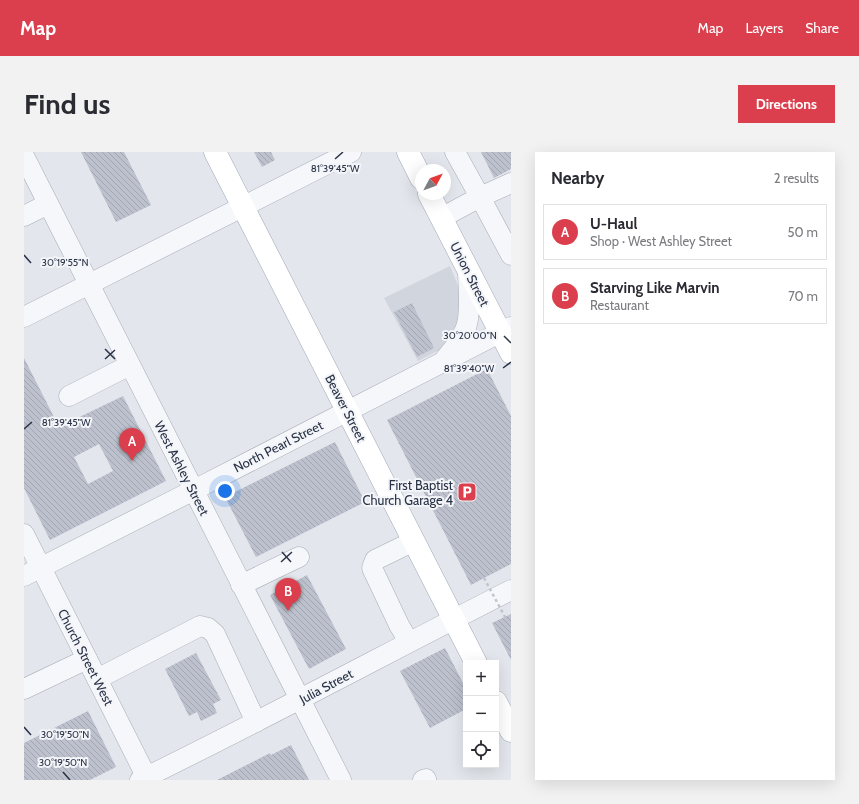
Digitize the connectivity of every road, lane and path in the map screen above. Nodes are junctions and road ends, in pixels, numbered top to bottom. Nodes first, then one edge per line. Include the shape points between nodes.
1 (215, 152) edge
2 (352, 152) edge
3 (408, 152) edge
4 (455, 152) edge
5 (24, 156) edge
6 (415, 166) edge
7 (29, 176) edge
8 (511, 183) edge
9 (480, 197) junction
10 (432, 200) edge
11 (48, 204) junction
12 (244, 207) junction
13 (24, 216) edge
14 (441, 218) junction
15 (511, 255) edge
16 (468, 270) junction
17 (90, 284) junction
18 (24, 317) edge
19 (506, 330) edge
20 (511, 353) edge
21 (441, 363) junction
22 (130, 365) junction
23 (69, 396) dead end
24 (348, 410) junction
25 (194, 490) junction
26 (24, 534) edge
27 (414, 541) junction
28 (299, 557) dead end
29 (32, 572) edge
30 (484, 578) dead end
31 (241, 585) junction
32 (511, 590) edge
33 (505, 617) dead end
34 (454, 619) junction
35 (409, 642) junction
36 (87, 659) junction
37 (474, 660) edge
38 (98, 679) junction
39 (24, 689) edge
40 (300, 700) junction
41 (499, 708) edge
42 (256, 722) junction
43 (511, 731) edge
44 (145, 779) edge
45 (341, 780) edge

1 - 12 main road, Beaver Street
2 - 12 street
3 - 6 main road
4 - 9 street
5 - 7 street, West Ashley Street
7 - 11 street, West Ashley Street
8 - 9 street
9 - 14 street
9 - 15 street
10 - 14 main road, Union Street
11 - 13 street
11 - 17 street, West Ashley Street
12 - 17 street
12 - 24 main road, Beaver Street
14 - 16 main road, Union Street
16 - 19 main road, Union Street
16 - 21 street via 469,312 466,329 456,346
17 - 18 street
17 - 22 street, West Ashley Street
19 - 20 main road, Union Street
19 - 21 street, North Pearl Street
21 - 24 street, North Pearl Street
22 - 23 street
22 - 25 street, West Ashley Street
24 - 25 street, North Pearl Street
24 - 27 main road, Beaver Street
25 - 29 street, North Pearl Street
25 - 31 street, West Ashley Street
26 - 29 street, Church Street West
27 - 34 main road, Beaver Street
27 - 35 street via 375,560 372,568
28 - 31 street
29 - 36 street, Church Street West
30 - 33 path, bridge
31 - 40 street, West Ashley Street
32 - 34 street, Julia Street
34 - 35 street, Julia Street
34 - 37 main road, Beaver Street
35 - 40 street, Julia Street
36 - 38 street, Church Street West
36 - 39 street
38 - 42 street via 200,626 208,628 215,634
38 - 44 street, Church Street West
40 - 42 street, Julia Street
40 - 45 street, West Ashley Street
41 - 43 main road
42 - 44 street, Julia Street

